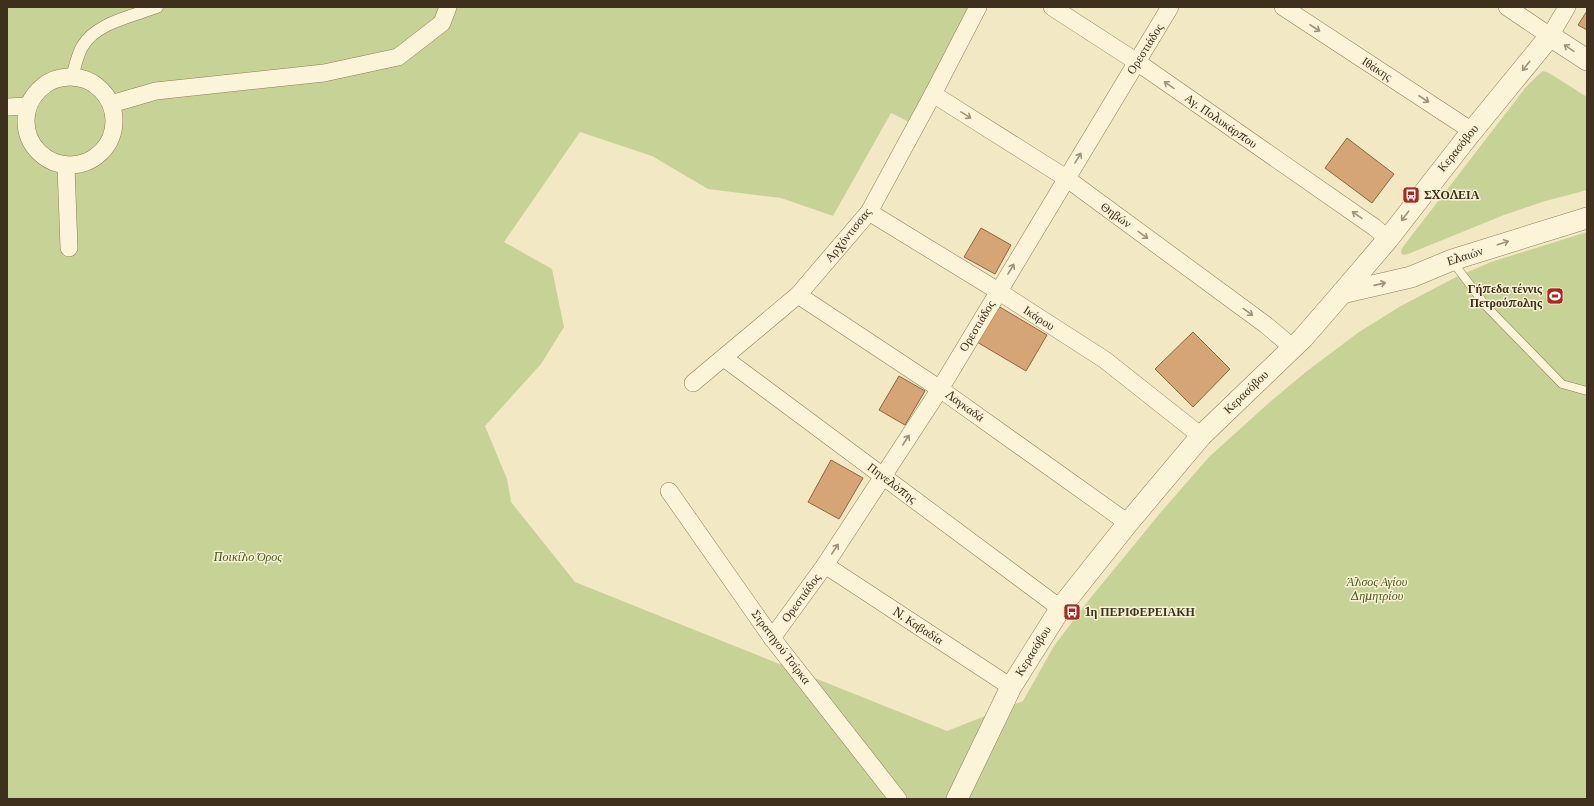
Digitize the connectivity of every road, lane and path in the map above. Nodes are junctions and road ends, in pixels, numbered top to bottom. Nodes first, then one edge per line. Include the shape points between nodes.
1 (157, 7) edge
2 (448, 7) edge
3 (978, 7) edge
4 (1052, 7) edge
5 (1170, 7) edge
6 (1283, 7) edge
7 (1507, 7) edge
8 (1567, 7) edge
9 (1550, 36) junction
10 (1587, 60) edge
11 (1137, 62) junction
12 (72, 77) junction
13 (933, 94) junction
14 (112, 104) junction
15 (28, 106) junction
16 (7, 107) edge
17 (1472, 131) junction
18 (66, 166) junction
19 (1066, 178) junction
20 (868, 212) junction
21 (1587, 218) edge
22 (1388, 239) junction
23 (69, 248) dead end
24 (1452, 260) junction
25 (998, 291) junction
26 (1342, 293) junction
27 (798, 295) junction
28 (1292, 347) junction
29 (724, 358) junction
30 (693, 384) dead end
31 (940, 389) junction
32 (1587, 391) edge
33 (1201, 436) junction
34 (882, 476) junction
35 (669, 491) dead end
36 (1128, 524) junction
37 (825, 566) junction
38 (1060, 608) junction
39 (772, 638) junction
40 (1010, 687) junction
41 (898, 799) edge
42 (957, 799) edge

1 - 12 street via 102,27 92,34 82,47
2 - 14 street via 442,23 398,57 324,74 156,91
3 - 13 street, Αρχόντισσας
4 - 11 street, Αγ. Πολυκάρπου
5 - 11 street, Ορεστιάδος
6 -> 17 street, Ιθάκης
7 - 9 street
8 - 9 street, Κερασόβου
10 -> 9 street
9 -> 17 street, Κερασόβου
19 -> 11 street, Ορεστιάδος
22 -> 11 street, Αγ. Πολυκάρπου
12 - 14 street via 91,81 103,91
12 - 15 street via 61,77 47,83 36,93
13 -> 19 street, Θηβών
13 - 20 street, Αρχόντισσας
14 - 18 street via 115,118 113,134 106,148 82,165
15 - 16 street
15 - 18 street via 27,133 33,146 53,163
17 -> 22 street, Κερασόβου
18 - 23 street
25 -> 19 street, Ορεστιάδος
19 -> 28 street, Θηβών via 1266,325
20 - 25 street, Ικάρου
20 - 27 street, Αρχόντισσας
24 -> 21 street, Ελαιών
22 - 26 street, Κερασόβου
26 -> 24 street, Ελαιών via 1411,277
24 - 32 lane via 1486,306 1562,384
25 - 31 street, Ορεστιάδος
25 - 33 street, Ικάρου via 1105,360
26 - 28 street, Κερασόβου
27 - 29 street, Αρχόντισσας
27 - 31 street, Λαγκαδά
28 - 33 street, Κερασόβου
29 - 30 street, Αρχόντισσας
29 - 34 street, Πηνελόπης
34 -> 31 street, Ορεστιάδος
31 - 36 street, Λαγκαδά
33 - 36 street, Κερασόβου
37 -> 34 street, Ορεστιάδος
34 - 38 street, Πηνελόπης
35 - 39 street, Στρατηγού Τσίρκα
36 - 38 street, Κερασόβου
37 - 39 street, Ορεστιάδος
37 - 40 street, N. Καβαδία
38 - 40 street, Κερασόβου
39 - 41 street, Στρατηγού Τσίρκα
40 - 42 street, Κερασόβου

